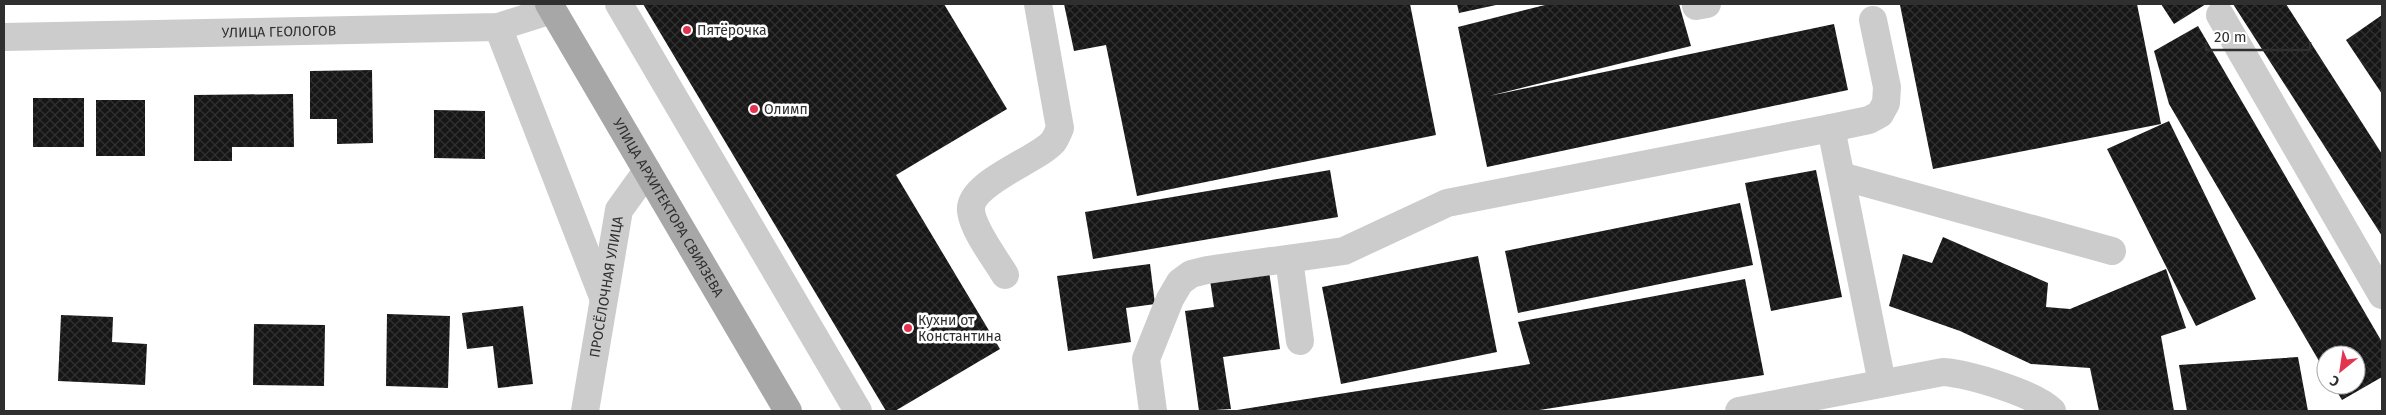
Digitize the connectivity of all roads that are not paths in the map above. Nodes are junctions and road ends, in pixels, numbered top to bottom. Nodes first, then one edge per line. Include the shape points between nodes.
1 (619, 4) edge
2 (1038, 4) edge
3 (550, 7) edge
4 (2220, 15) dead end
5 (1873, 20) dead end
6 (498, 27) junction
7 (4, 37) edge
8 (1831, 128) junction
9 (647, 171) junction
10 (1841, 176) junction
11 (2112, 251) dead end
12 (1289, 259) junction
13 (1005, 275) dead end
14 (2382, 294) edge
15 (603, 297) junction
16 (1300, 341) dead end
17 (1882, 383) junction
18 (585, 411) edge
19 (788, 411) edge
20 (858, 411) edge
21 (1153, 411) edge
22 (1739, 411) edge
23 (2052, 411) edge

1 - 20 street
2 - 13 street via 1060,128 1043,151 984,186 974,198 970,210
3 - 6 street, УЛИЦА ГЕОЛОГОВ
3 - 9 main road, УЛИЦА АРХИТЕКТОРА СВИЯЗЕВА
4 - 14 street
5 - 8 street via 1886,87 1886,104 1880,114 1869,120
6 - 7 street, УЛИЦА ГЕОЛОГОВ
6 - 15 street
8 - 10 street
8 - 12 street via 1447,203 1344,251
9 - 15 street, ПРОСЁЛОЧНАЯ УЛИЦА via 619,210
9 - 19 main road, УЛИЦА АРХИТЕКТОРА СВИЯЗЕВА
10 - 11 street
10 - 17 street
12 - 16 street
12 - 21 street via 1207,270 1191,274 1180,282 1146,359
15 - 18 street, ПРОСЁЛОЧНАЯ УЛИЦА
17 - 22 street
17 - 23 street via 1943,372 1958,373 2024,394

